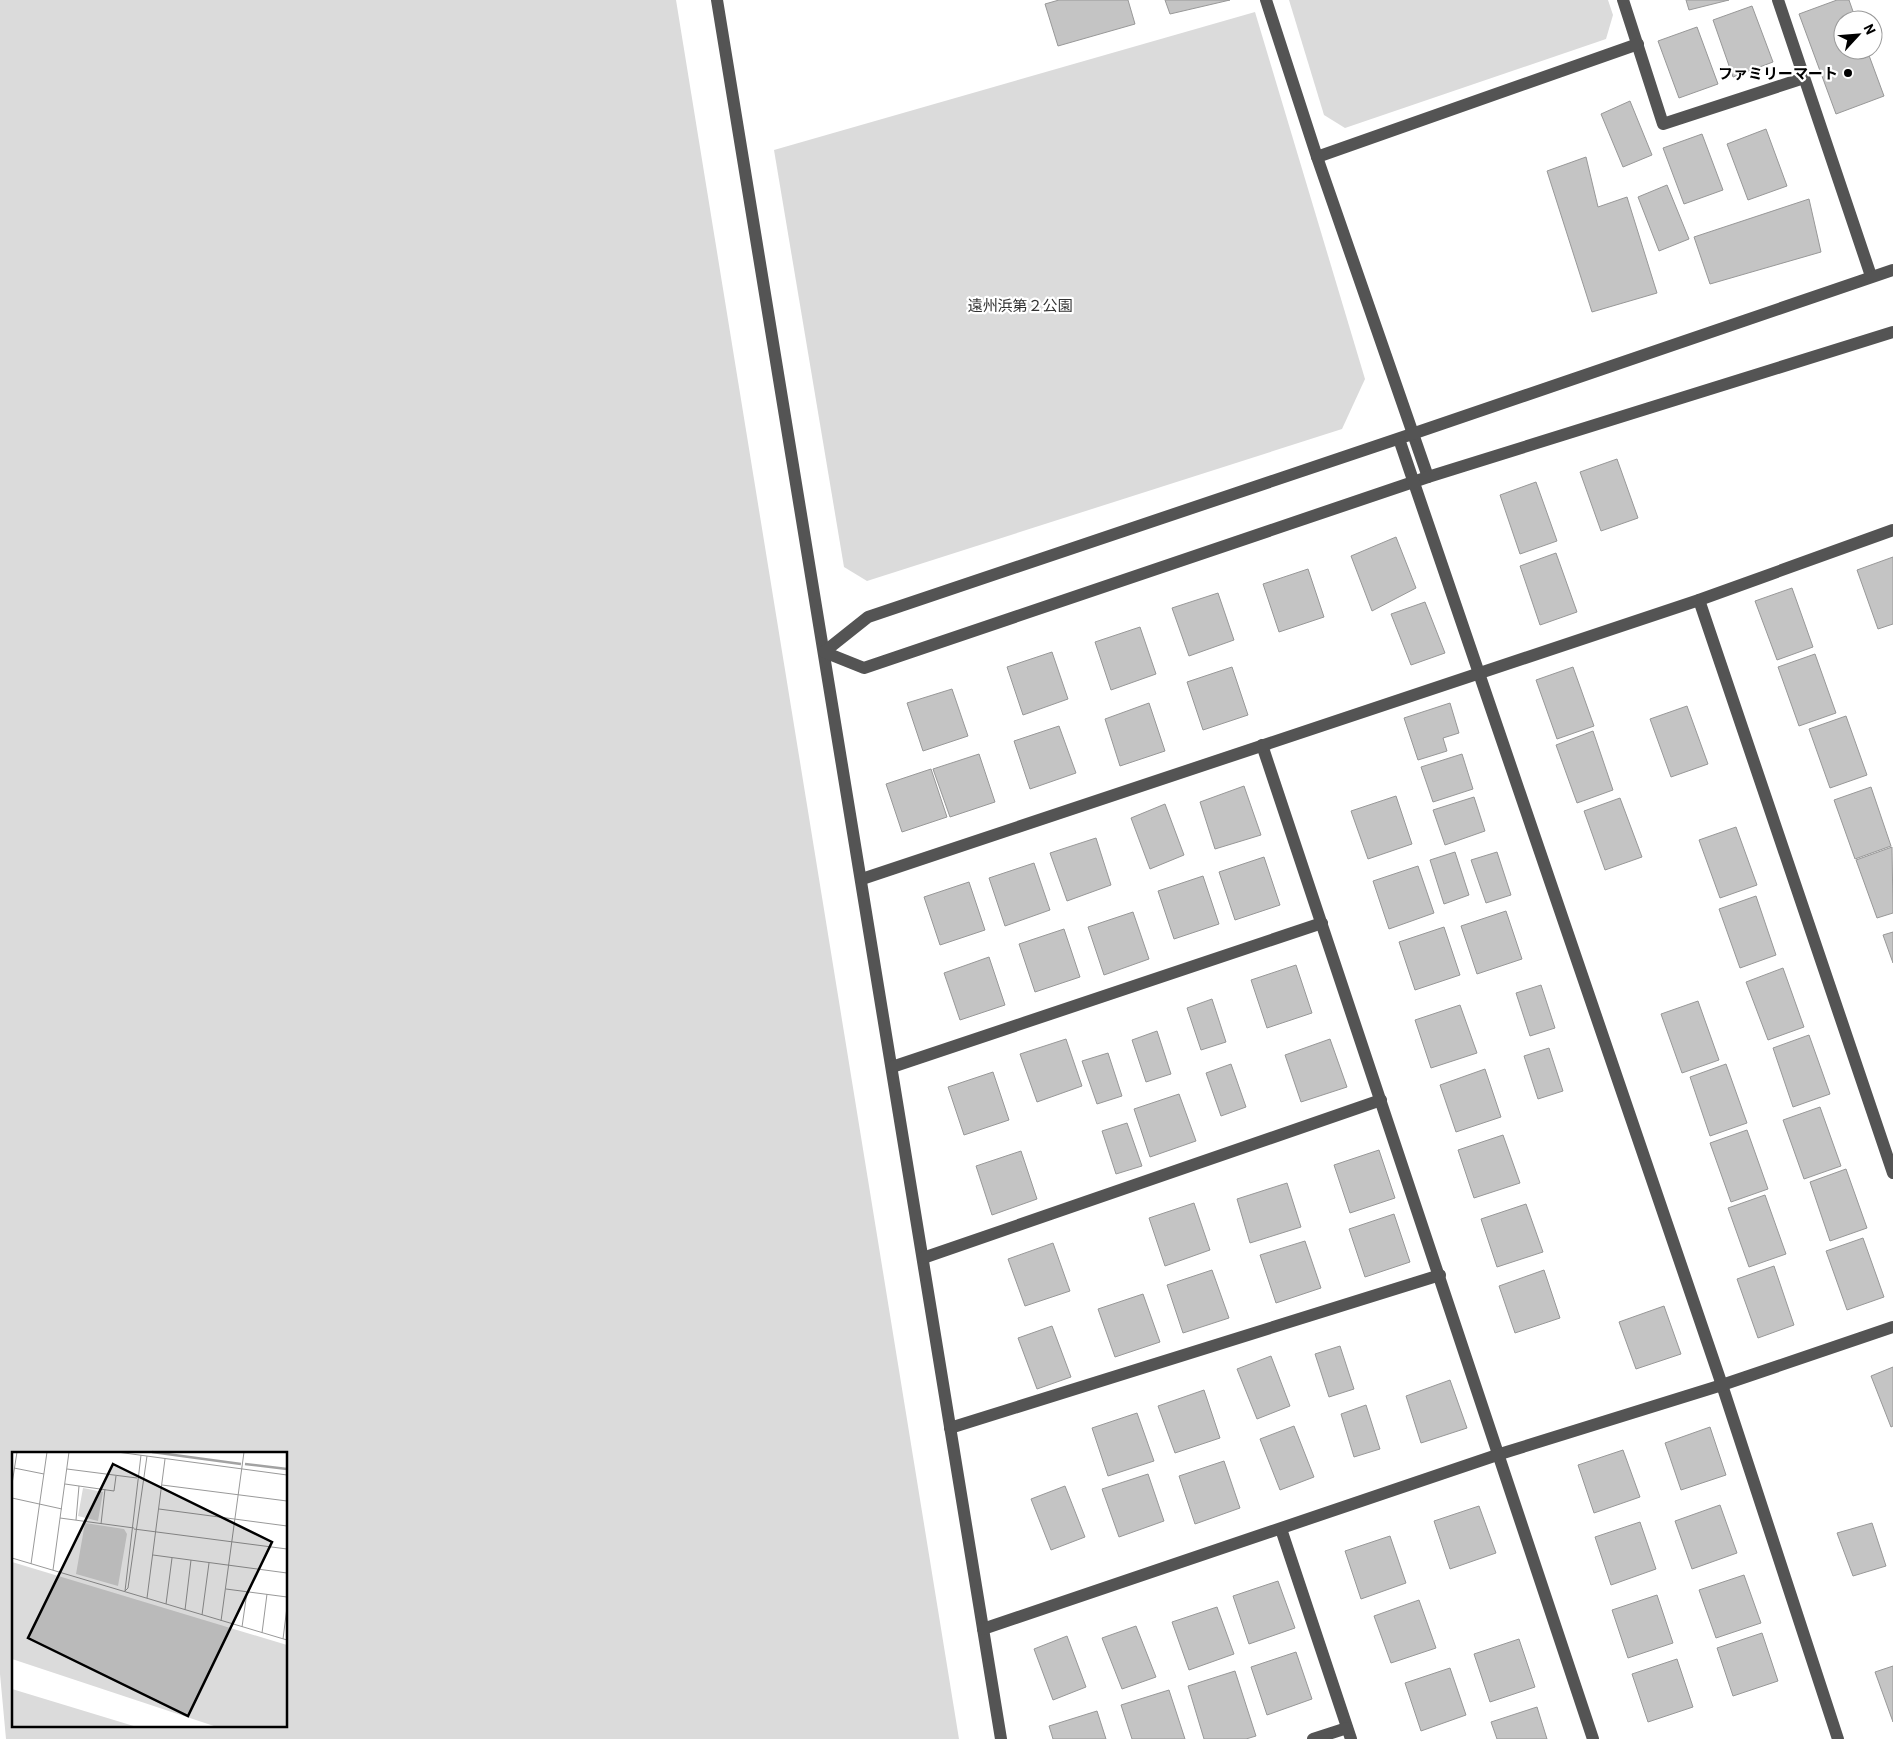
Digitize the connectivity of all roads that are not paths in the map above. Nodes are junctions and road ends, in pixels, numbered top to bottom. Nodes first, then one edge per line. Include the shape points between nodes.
1 (717, 0) edge
2 (1266, 0) edge
3 (1623, 0) edge
4 (1778, 0) edge
5 (1638, 44) junction
6 (1804, 78) junction
7 (1317, 157) junction
8 (1893, 270) edge
9 (1871, 276) junction
10 (1893, 332) edge
11 (1412, 434) junction
12 (1399, 439) junction
13 (1428, 477) junction
14 (1413, 482) junction
15 (1893, 530) edge
16 (1699, 600) junction
17 (824, 652) junction
18 (1478, 672) junction
19 (1262, 746) junction
20 (862, 879) junction
21 (1322, 923) junction
22 (892, 1067) junction
23 (1381, 1100) junction
24 (1893, 1173) edge
25 (923, 1258) junction
26 (1440, 1275) junction
27 (1893, 1327) edge
28 (1722, 1385) junction
29 (950, 1428) junction
30 (1500, 1454) junction
31 (1281, 1529) junction
32 (983, 1629) junction
33 (1349, 1733) edge
34 (1001, 1739) edge
35 (1313, 1739) edge
36 (1593, 1739) edge
37 (1838, 1739) edge

1 - 17 street
2 - 7 street
3 - 5 street
4 - 6 street
5 - 6 street via 1663,124
5 - 7 street
6 - 9 street
7 - 11 street
8 - 9 street
9 - 11 street
10 - 13 street
11 - 12 street
11 - 13 street
12 - 14 street
12 - 17 street via 868,617
13 - 14 street
14 - 17 street via 864,668
14 - 18 street
15 - 16 street
16 - 18 street
16 - 24 street
17 - 20 street
18 - 19 street
18 - 28 street
19 - 20 street
19 - 21 street
20 - 22 street
21 - 22 street
21 - 23 street
22 - 25 street
23 - 25 street
23 - 26 street
25 - 29 street
26 - 29 street
26 - 30 street
27 - 28 street
28 - 30 street
28 - 37 street
29 - 32 street
30 - 31 street
30 - 36 street
31 - 32 street
31 - 33 street
32 - 34 street
33 - 35 street

